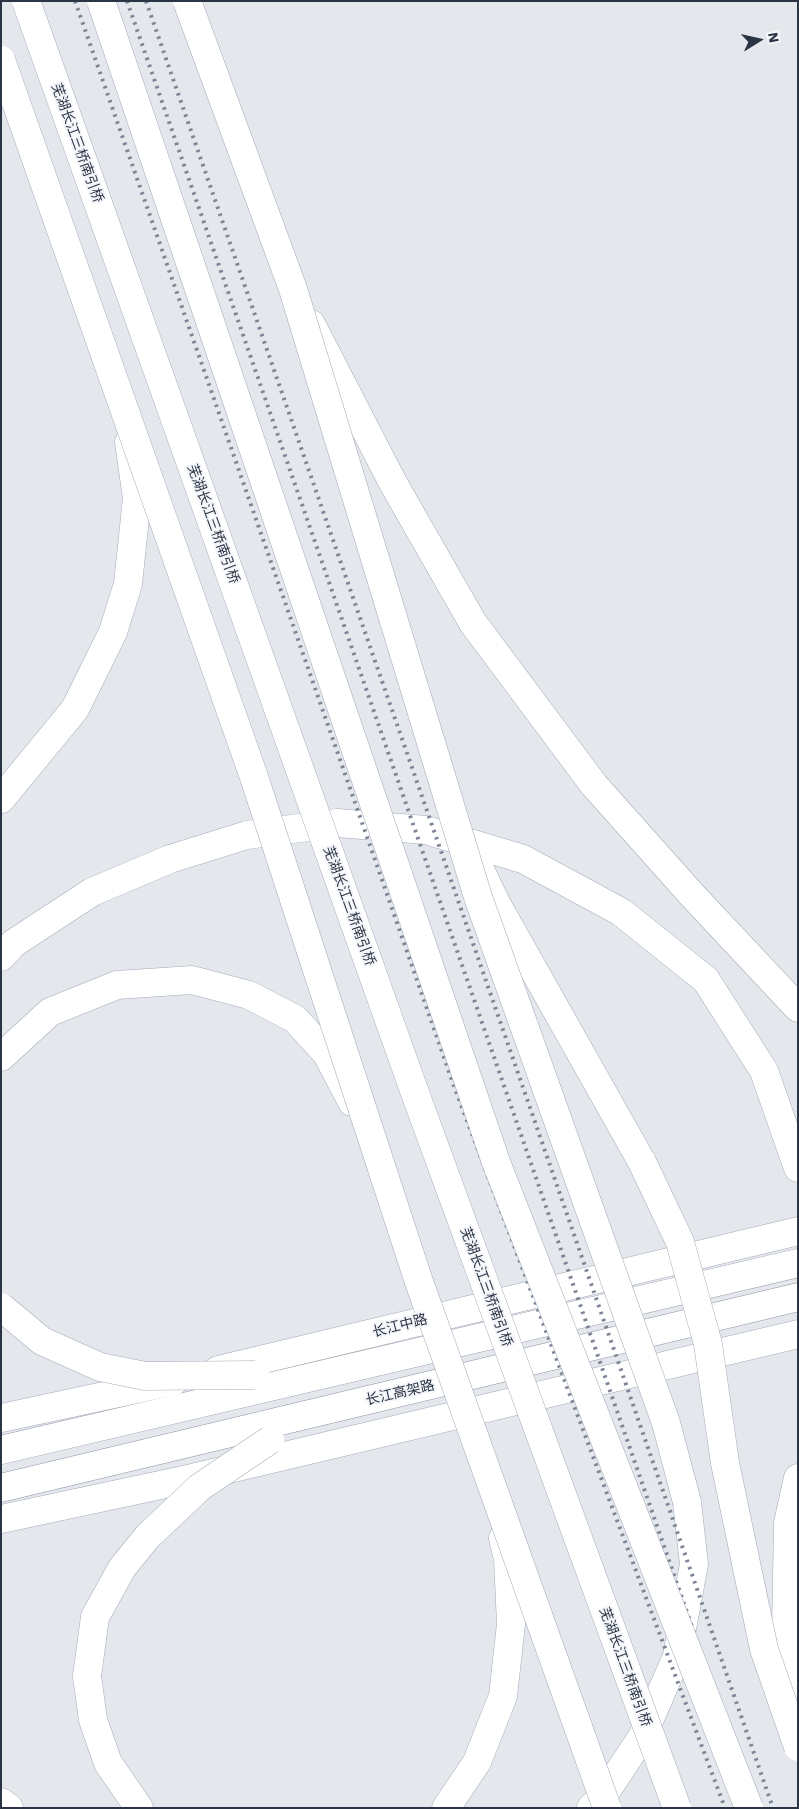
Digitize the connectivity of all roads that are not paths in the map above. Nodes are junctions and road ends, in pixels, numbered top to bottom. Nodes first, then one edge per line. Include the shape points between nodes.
1 (26, 1) edge
2 (102, 1) edge
3 (187, 1) edge
4 (1, 60) edge
5 (293, 289) junction
6 (124, 411) junction
7 (1, 799) edge
8 (450, 805) junction
9 (1, 957) edge
10 (798, 1008) edge
11 (1, 1057) edge
12 (378, 1158) junction
13 (798, 1168) edge
14 (798, 1231) edge
15 (798, 1246) edge
16 (798, 1263) edge
17 (798, 1297) edge
18 (1, 1307) edge
19 (798, 1314) edge
20 (798, 1334) edge
21 (255, 1375) junction
22 (1, 1418) edge
23 (1, 1432) edge
24 (270, 1440) junction
25 (1, 1450) edge
26 (480, 1454) junction
27 (798, 1478) edge
28 (1, 1488) edge
29 (1, 1504) edge
30 (1, 1519) edge
31 (798, 1704) edge
32 (798, 1747) edge
33 (1, 1802) edge
34 (9, 1808) edge
35 (139, 1808) edge
36 (446, 1808) edge
37 (591, 1808) edge
38 (608, 1808) edge
39 (677, 1808) edge
40 (749, 1808) edge

1 - 39 main road, 芜湖长江三桥南引桥, bridge via 416,1093
2 - 40 main road, bridge via 496,1162
3 - 5 main road, bridge
4 - 6 main road, bridge
5 - 8 main road, bridge
5 - 10 main road, bridge via 393,483 474,623 594,785
6 - 7 main road, bridge via 137,498 128,584 116,623 75,709
6 - 12 main road, bridge via 254,777
8 - 32 main road, bridge via 496,903 642,1162 680,1242 708,1344 725,1463 764,1649
8 - 37 main road, bridge via 478,897 666,1423 687,1502 694,1564 677,1656 642,1737 603,1796
9 - 13 main road, bridge via 14,943 92,892 170,859 247,835 337,823 426,830 523,859 621,912 706,980 764,1071
11 - 12 main road, bridge via 50,1012 117,985 192,980 249,994 295,1019 327,1054
12 - 26 main road, bridge
14 - 22 main road, 长江中路 via 160,1384
15 - 21 main road, bridge
16 - 25 main road, bridge
17 - 28 main road, 长江高架路, bridge
18 - 21 main road, bridge via 42,1341 100,1367 145,1376
19 - 24 main road, bridge
20 - 30 main road
21 - 23 main road, bridge
24 - 29 main road
24 - 35 main road, bridge via 200,1487 148,1536 122,1568 95,1617 87,1676 93,1720 108,1763
26 - 36 main road, bridge via 508,1559 511,1624 503,1696 477,1762
26 - 38 main road, bridge
27 - 31 main road via 788,1523 786,1632
33 - 34 main road

